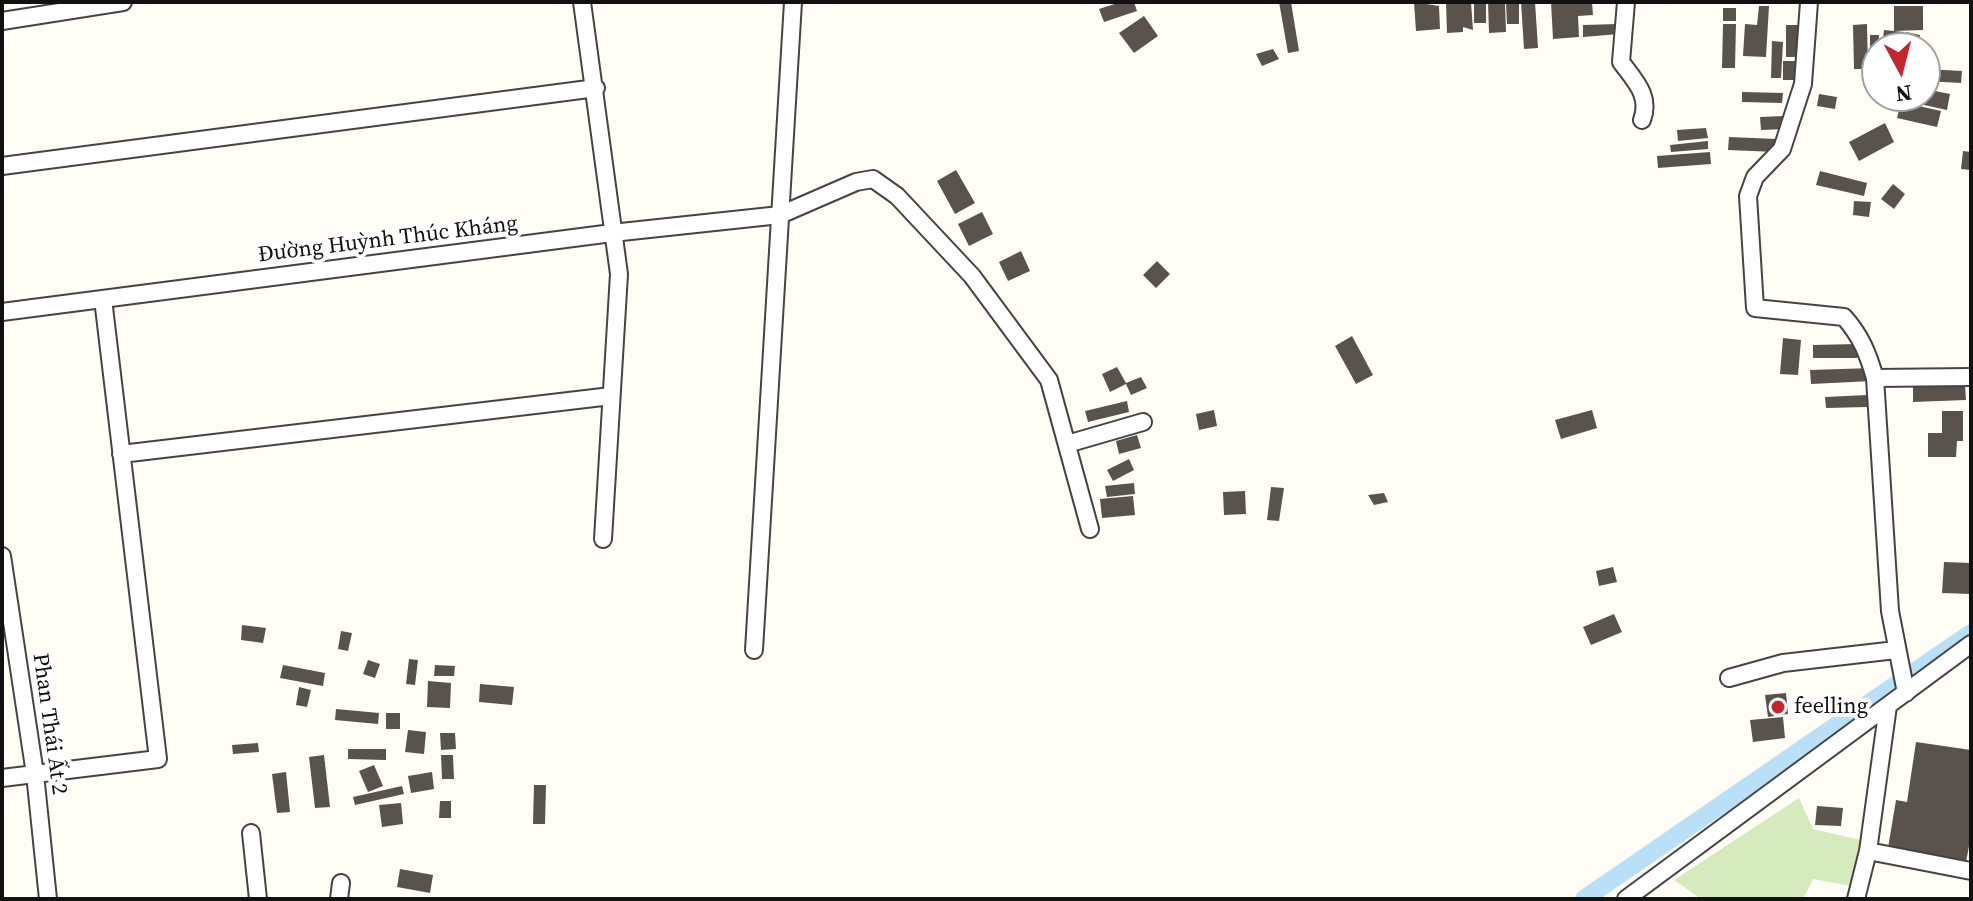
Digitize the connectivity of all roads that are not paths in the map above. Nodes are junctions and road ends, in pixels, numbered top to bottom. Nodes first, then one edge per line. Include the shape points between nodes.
1 (123, 2) edge
2 (582, 2) edge
3 (793, 2) edge
4 (1626, 2) edge
5 (1809, 2) edge
6 (36, 8) edge
7 (2, 21) edge
8 (596, 88) junction
9 (1642, 120) dead end
10 (2, 166) edge
11 (780, 215) junction
12 (612, 233) junction
13 (103, 299) junction
14 (2, 312) edge
15 (1971, 377) edge
16 (1875, 378) junction
17 (611, 396) junction
18 (1143, 422) dead end
19 (1067, 444) junction
20 (121, 454) junction
21 (1090, 529) dead end
22 (603, 539) dead end
23 (2, 556) edge
24 (1971, 644) edge
25 (754, 650) dead end
26 (1899, 656) junction
27 (1729, 678) dead end
28 (1905, 688) junction
29 (1888, 706) junction
30 (35, 774) junction
31 (2, 778) edge
32 (251, 833) dead end
33 (1868, 851) junction
34 (1971, 871) edge
35 (48, 899) edge
36 (258, 899) edge
37 (1626, 899) edge
38 (1856, 899) edge

1 - 6 street
2 - 8 street
3 - 11 street
4 - 9 street via 1621,62 1642,90
5 - 16 street via 1803,84 1782,149 1755,177 1748,196 1755,308 1844,317 1858,332
6 - 7 street
8 - 10 street
8 - 12 street
11 - 12 street, Đường Huỳnh Thúc Kháng
11 - 19 street, Đường Huỳnh Thúc Kháng via 873,179 897,196 972,276 1042,370 1054,390
11 - 25 street
12 - 13 street, Đường Huỳnh Thúc Kháng
12 - 17 street via 619,274
13 - 14 street, Đường Huỳnh Thúc Kháng
13 - 20 street
15 - 16 street
16 - 26 street via 1890,611
17 - 20 street
17 - 22 street
18 - 19 street
19 - 21 street
20 - 30 street via 158,759
23 - 30 street, Phan Thái Ất 2
24 - 28 street
26 - 27 street via 1783,663
26 - 28 street
28 - 29 street
29 - 33 street
29 - 37 street
30 - 31 street
30 - 35 street, Phan Thái Ất 2
32 - 36 street
33 - 34 street
33 - 38 street

